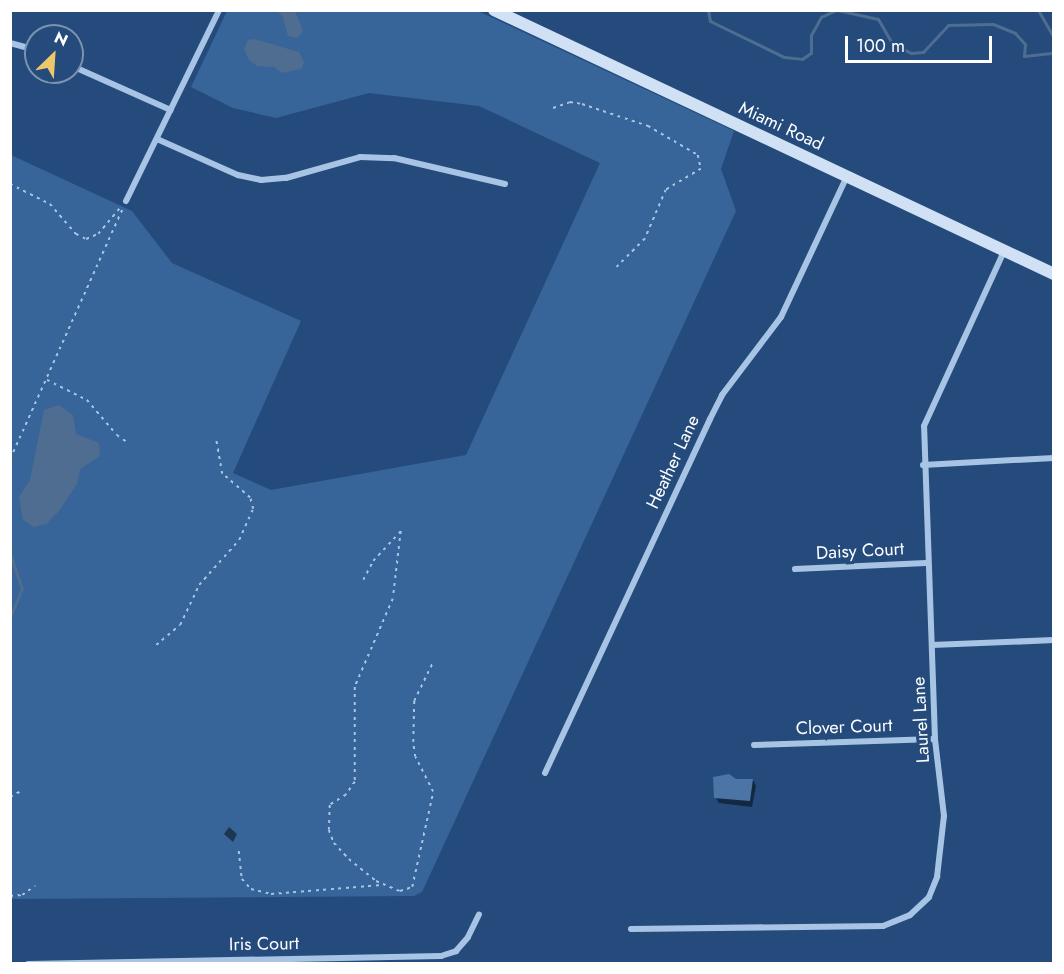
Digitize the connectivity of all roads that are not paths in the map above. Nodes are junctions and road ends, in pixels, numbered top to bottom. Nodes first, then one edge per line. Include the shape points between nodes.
1 (219, 10) edge
2 (494, 10) edge
3 (84, 71) edge
4 (171, 110) junction
5 (157, 139) junction
6 (847, 176) junction
7 (505, 184) dead end
8 (126, 201) road end
9 (1004, 251) junction
10 (1053, 274) edge
11 (1053, 458) edge
12 (923, 465) junction
13 (926, 562) junction
14 (795, 569) dead end
15 (1053, 640) edge
16 (932, 645) junction
17 (935, 739) junction
18 (754, 745) dead end
19 (545, 772) dead end
20 (479, 914) dead end
21 (631, 929) dead end
22 (28, 963) edge

1 - 4 street
2 - 6 street, Miami Road
3 - 4 street
4 - 5 street
5 - 7 street via 238,175 261,180 286,178 360,157 394,158
5 - 8 street
6 - 9 street, Miami Road
6 - 19 street, Heather Lane via 781,317 722,395
9 - 10 street, Miami Road
9 - 12 street, Laurel Lane via 927,417
11 - 12 street
12 - 13 street, Laurel Lane
13 - 14 street, Daisy Court
13 - 16 street, Laurel Lane
15 - 16 street
16 - 17 street, Laurel Lane
17 - 18 street, Clover Court
17 - 21 street, Laurel Lane via 944,816 937,876 929,897 910,915 883,926
20 - 22 street, Iris Court via 462,944 441,956

